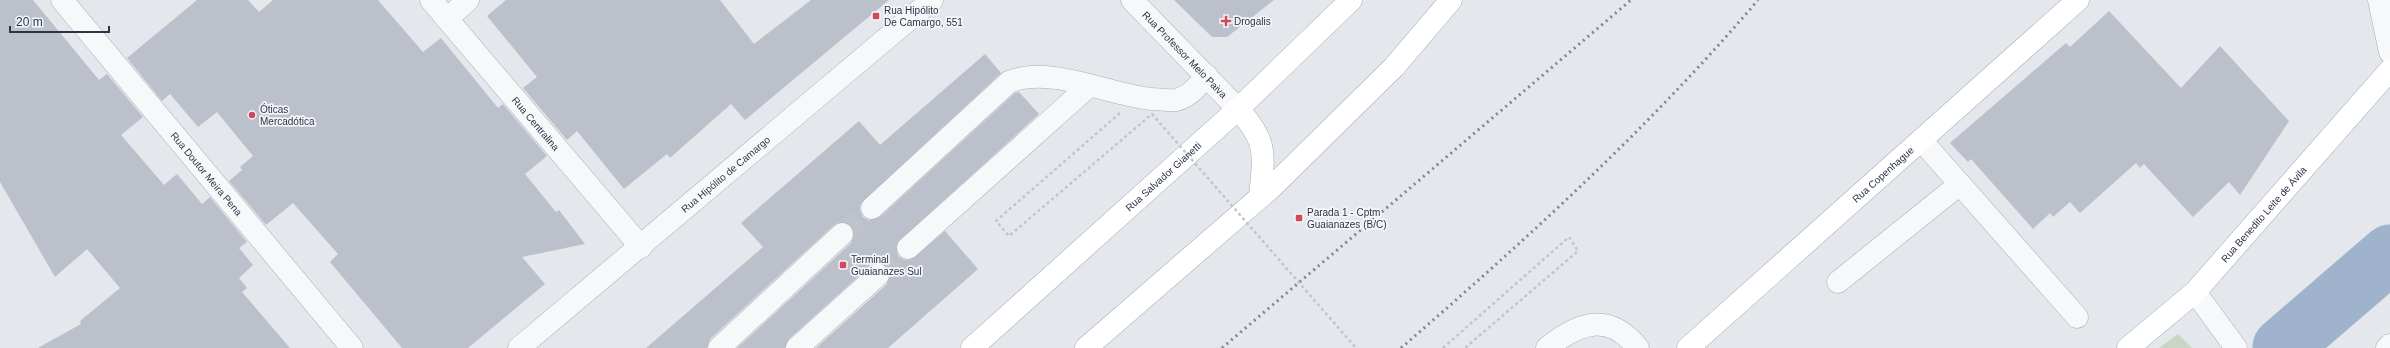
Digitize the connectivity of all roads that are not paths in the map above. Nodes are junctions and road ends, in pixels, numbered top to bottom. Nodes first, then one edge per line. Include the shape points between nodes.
1 (62, 0) edge
2 (431, 0) edge
3 (468, 0) edge
4 (932, 0) edge
5 (1132, 0) edge
6 (1351, 0) edge
7 (1451, 0) edge
8 (2078, 0) edge
9 (2379, 0) edge
10 (447, 19) junction
11 (2390, 52) edge
12 (2390, 70) edge
13 (1207, 76) junction
14 (1089, 86) junction
15 (1238, 109) junction
16 (1921, 140) junction
17 (1960, 184) junction
18 (1260, 197) junction
19 (872, 208) tunnel mouth
20 (842, 234) tunnel mouth
21 (641, 247) junction
22 (908, 248) tunnel mouth
23 (878, 275) tunnel mouth
24 (1838, 282) dead end
25 (2195, 292) junction
26 (2077, 317) dead end
27 (2233, 344) edge
28 (2390, 345) edge
29 (352, 348) edge
30 (519, 348) edge
31 (719, 348) edge
32 (797, 348) edge
33 (972, 348) edge
34 (1086, 348) edge
35 (1548, 348) edge
36 (1638, 348) edge
37 (1688, 348) edge
38 (2128, 348) edge
39 (2386, 348) edge

1 - 29 street, Rua Doutor Meira Pena
2 - 10 street, Rua Centralina
3 - 10 street
4 - 21 street, Rua Hipólito de Camargo
5 - 13 street, Rua Professor Melo Paiva
6 - 15 main road, Rua Salvador Gianetti
7 - 18 main road via 1394,67
8 - 16 main road, Rua Copenhague
9 - 11 street
10 - 21 street, Rua Centralina
12 - 25 main road, Rua Benedito Leite de Ávila
13 - 14 street via 1191,93 1176,100 1137,98
13 - 15 street, Rua Professor Melo Paiva
14 - 19 street via 1032,76 1009,82
14 - 22 street
15 - 18 main road via 1254,126 1262,146
15 - 33 main road, Rua Salvador Gianetti
16 - 17 street
16 - 37 main road, Rua Copenhague
17 - 24 street
17 - 26 street
18 - 34 main road
20 - 31 street
21 - 30 street, Rua Hipólito de Camargo
23 - 32 street
25 - 27 street
25 - 38 main road, Rua Benedito Leite de Ávila
28 - 39 street
35 - 36 street via 1575,330 1590,324 1602,324 1614,327 1632,340

